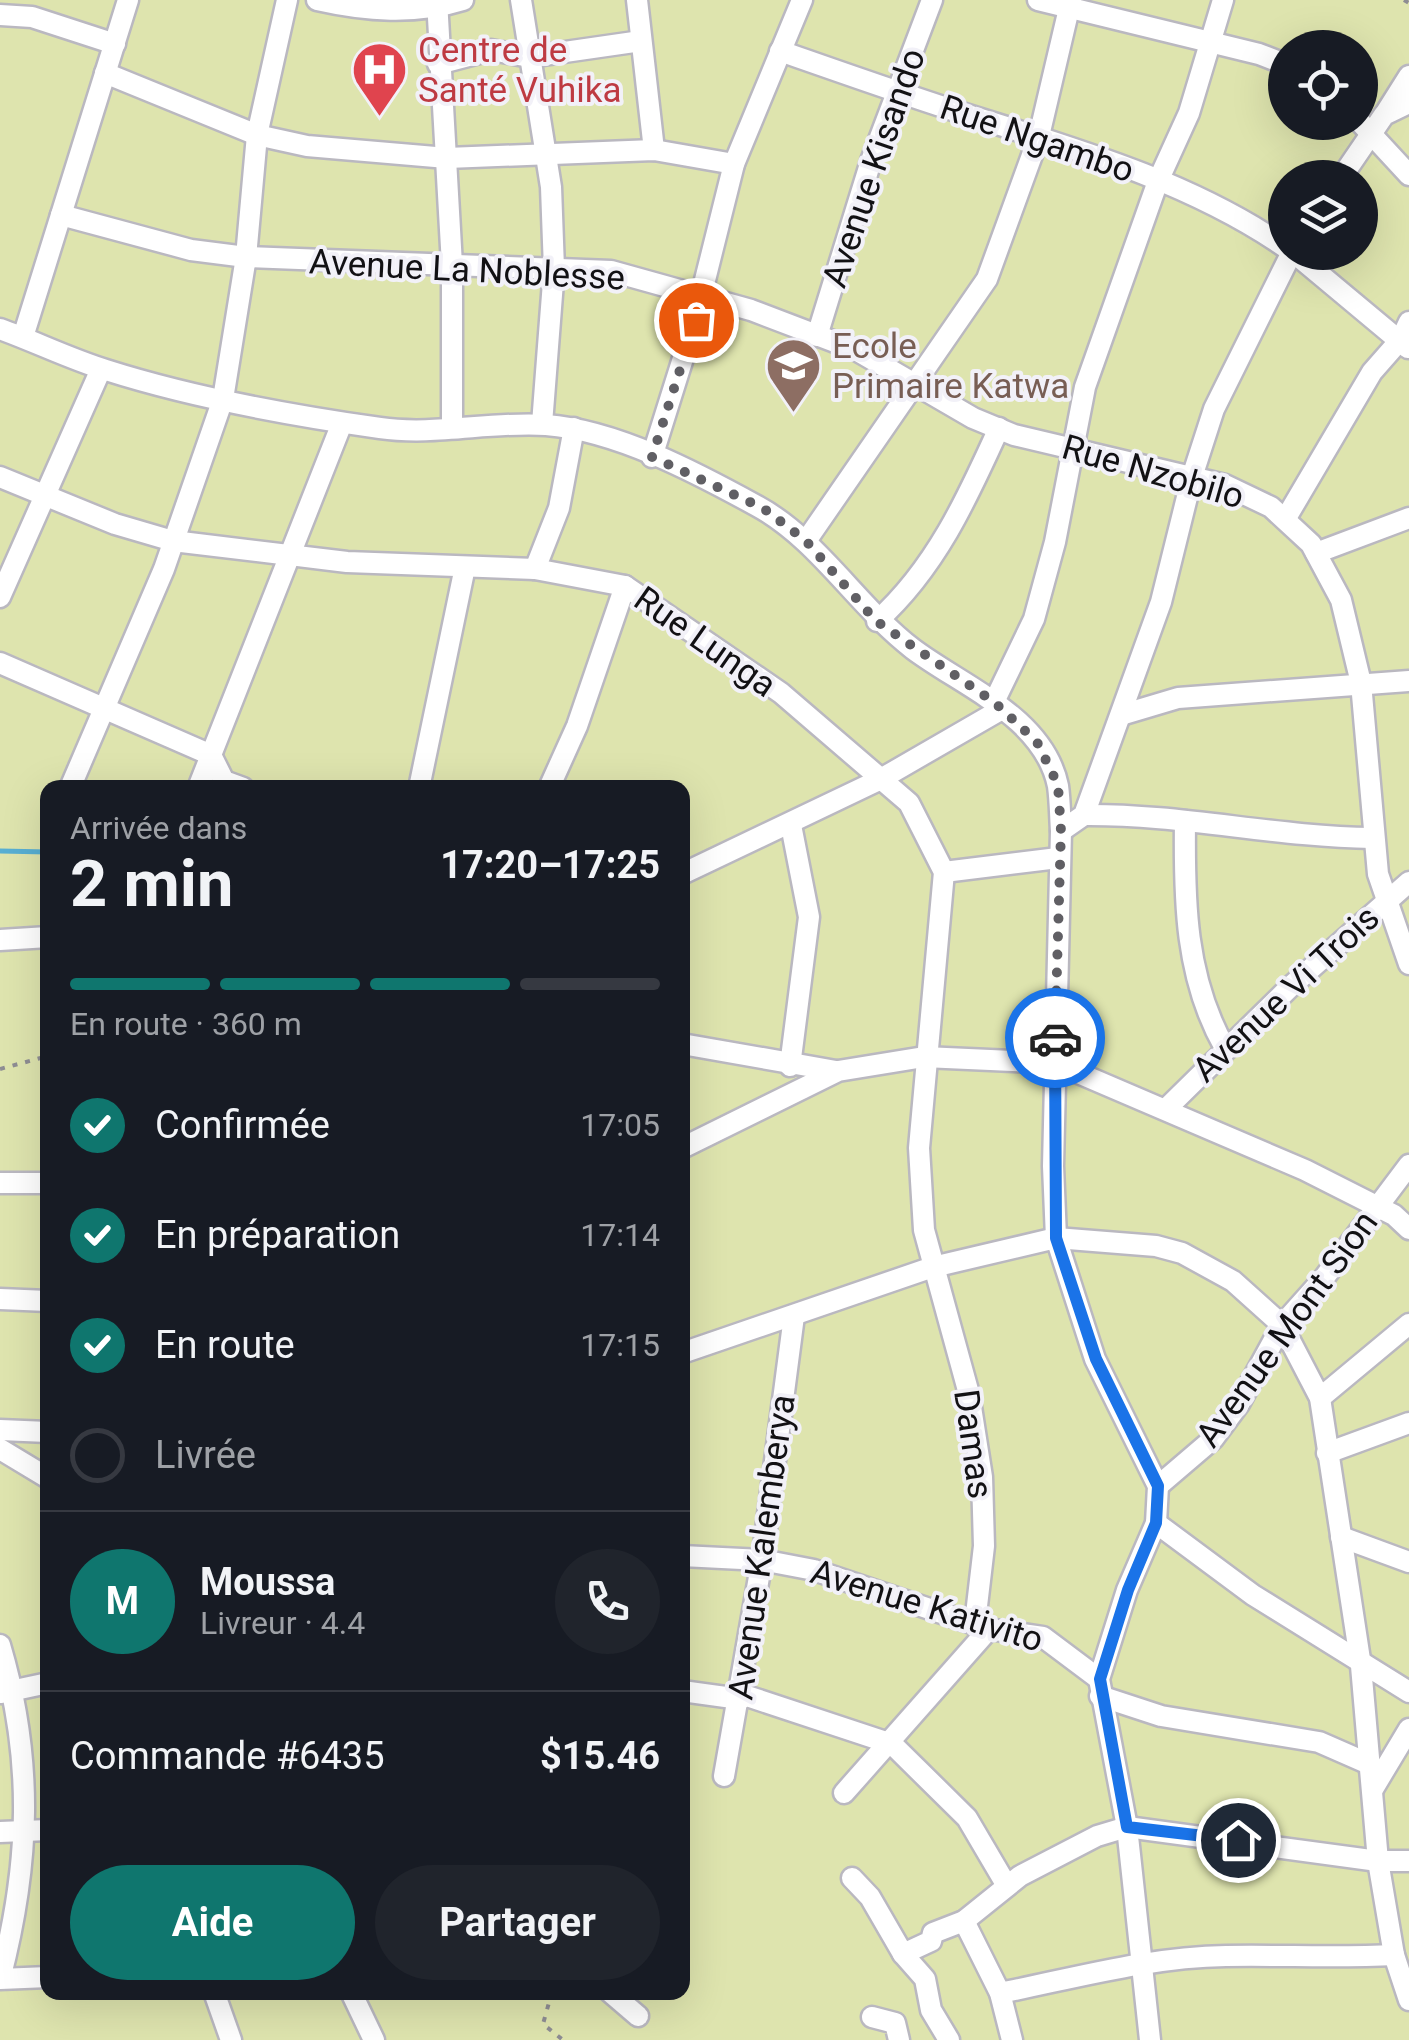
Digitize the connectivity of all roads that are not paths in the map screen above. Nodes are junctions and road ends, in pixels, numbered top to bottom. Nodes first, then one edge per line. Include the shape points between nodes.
1 (128, 0) edge
2 (287, 0) edge
3 (318, 0) edge
4 (463, 0) edge
5 (521, 0) edge
6 (638, 0) edge
7 (802, 0) edge
8 (932, 0) edge
9 (1038, 0) edge
10 (1223, 0) edge
11 (1071, 3) edge
12 (437, 4) edge
13 (32, 8) edge
14 (0, 14) edge
15 (641, 41) junction
16 (115, 44) junction
17 (1208, 44) junction
18 (780, 51) junction
19 (530, 57) junction
20 (1268, 57) edge
21 (438, 64) junction
22 (105, 73) junction
23 (1409, 76) edge
24 (900, 92) junction
25 (1409, 103) edge
26 (1384, 115) junction
27 (1378, 119) edge
28 (257, 135) junction
29 (1039, 136) junction
30 (1376, 140) edge
31 (654, 150) junction
32 (546, 152) junction
33 (447, 158) junction
34 (734, 164) junction
35 (1409, 175) edge
36 (1158, 182) junction
37 (62, 215) junction
38 (1268, 237) edge
39 (246, 257) junction
40 (452, 264) junction
41 (554, 269) junction
42 (1283, 270) edge
43 (1316, 270) edge
44 (700, 296) junction
45 (0, 329) edge
46 (817, 336) junction
47 (23, 337) junction
48 (1406, 337) edge
49 (101, 369) junction
50 (917, 382) junction
51 (223, 400) junction
52 (342, 423) junction
53 (542, 424) junction
54 (452, 428) junction
55 (574, 428) junction
56 (999, 428) junction
57 (1074, 449) junction
58 (652, 457) junction
59 (0, 477) edge
60 (1192, 477) junction
61 (44, 498) junction
62 (1286, 518) junction
63 (1409, 518) edge
64 (172, 541) junction
65 (806, 541) junction
66 (294, 553) junction
67 (1316, 553) junction
68 (466, 567) junction
69 (536, 570) junction
70 (625, 586) junction
71 (0, 598) edge
72 (876, 621) junction
73 (0, 664) edge
74 (1409, 681) edge
75 (1361, 682) junction
76 (998, 705) junction
77 (105, 711) junction
78 (1121, 715) junction
79 (211, 755) junction
80 (74, 780) edge
81 (201, 780) edge
82 (224, 780) edge
83 (421, 780) edge
84 (553, 780) edge
85 (879, 780) junction
86 (1084, 815) junction
87 (1185, 821) junction
88 (790, 825) junction
89 (1061, 831) junction
90 (1372, 838) junction
91 (1058, 858) junction
92 (690, 870) edge
93 (944, 872) junction
94 (1409, 882) edge
95 (1387, 898) junction
96 (40, 938) edge
97 (0, 940) edge
98 (1409, 964) edge
99 (690, 1046) edge
100 (1225, 1048) junction
101 (924, 1057) junction
102 (1055, 1063) junction
103 (790, 1066) junction
104 (838, 1071) junction
105 (1166, 1108) junction
106 (690, 1144) edge
107 (1409, 1164) edge
108 (0, 1183) edge
109 (40, 1183) edge
110 (1375, 1207) junction
111 (1409, 1229) edge
112 (1056, 1238) junction
113 (932, 1267) junction
114 (0, 1299) edge
115 (40, 1301) edge
116 (794, 1316) junction
117 (1409, 1324) edge
118 (1282, 1325) junction
119 (690, 1351) edge
120 (1320, 1398) junction
121 (1409, 1423) edge
122 (0, 1430) edge
123 (40, 1432) edge
124 (0, 1450) edge
125 (1327, 1453) junction
126 (40, 1473) edge
127 (1158, 1486) junction
128 (1156, 1523) junction
129 (1341, 1537) junction
130 (690, 1556) edge
131 (762, 1560) junction
132 (1409, 1562) edge
133 (982, 1626) junction
134 (0, 1645) edge
135 (1361, 1666) junction
136 (40, 1685) edge
137 (1100, 1687) junction
138 (7, 1692) edge
139 (1409, 1692) edge
140 (690, 1693) edge
141 (740, 1699) junction
142 (1409, 1730) edge
143 (892, 1744) junction
144 (1367, 1763) junction
145 (724, 1776) dead end
146 (1373, 1789) junction
147 (844, 1794) dead end
148 (1127, 1827) junction
149 (37, 1831) edge
150 (0, 1832) edge
151 (1378, 1861) junction
152 (1409, 1861) edge
153 (852, 1878) dead end
154 (1006, 1886) junction
155 (964, 1921) junction
156 (903, 1954) junction
157 (1394, 1954) junction
158 (1142, 1964) junction
159 (40, 1978) edge
160 (0, 1979) edge
161 (1000, 1993) junction
162 (220, 2000) edge
163 (354, 2000) edge
164 (619, 2000) edge
165 (1409, 2000) edge
166 (638, 2016) dead end
167 (872, 2017) dead end
168 (231, 2040) edge
169 (374, 2040) edge
170 (899, 2040) edge
171 (949, 2040) edge
172 (1012, 2040) edge
173 (1150, 2040) edge

1 - 16 street
2 - 28 street
3 - 12 street via 374,10
4 - 12 street
5 - 19 street
6 - 15 street
7 - 18 street
8 - 24 street, Avenue Kisando
9 - 11 street
10 - 17 street
11 - 17 street
11 - 29 street
12 - 21 street
13 - 14 street
13 - 16 street
15 - 19 street
15 - 31 street
16 - 22 street
17 - 20 street
17 - 36 street via 1189,113
18 - 24 street, Rue Ngambo
18 - 34 street
19 - 21 street via 491,50
19 - 32 street
21 - 33 street
22 - 28 street
22 - 37 street
23 - 26 street
24 - 29 street, Rue Ngambo
24 - 46 street, Avenue Kisando
25 - 26 street
26 - 27 street
28 - 33 street via 392,157
28 - 39 street
29 - 36 street, Rue Ngambo
29 - 50 street via 987,280
30 - 35 street
31 - 32 street
31 - 34 street
32 - 33 street
32 - 41 street
33 - 40 street
34 - 44 street
36 - 38 street, Rue Ngambo
36 - 57 street via 1085,387
37 - 39 street, Avenue La Noblesse via 191,250
37 - 47 street
39 - 40 street, Avenue La Noblesse
39 - 51 street
40 - 41 street, Avenue La Noblesse
40 - 54 street
41 - 44 street, Avenue La Noblesse via 611,271
41 - 53 street
42 - 60 street via 1214,409
43 - 48 street
44 - 46 street, Avenue La Noblesse
44 - 58 street
45 - 47 street
46 - 50 street, Avenue La Noblesse
47 - 49 street
48 - 62 street via 1372,372
49 - 51 street
49 - 61 street
50 - 56 street, Rue Nzobilo
50 - 65 street
51 - 52 street
51 - 64 street
52 - 54 street via 398,431
52 - 66 street
53 - 54 street
53 - 55 street
55 - 58 street
55 - 69 street via 558,508
56 - 57 street, Rue Nzobilo
56 - 72 street via 938,550 906,595
57 - 60 street, Rue Nzobilo
57 - 76 street via 1034,620
58 - 65 street via 763,508
59 - 61 street, Rue Lunga
60 - 62 street, Rue Nzobilo
60 - 78 street via 1161,602
61 - 64 street, Rue Lunga
61 - 71 street
62 - 67 street, Rue Nzobilo
63 - 67 street
64 - 66 street, Rue Lunga
64 - 77 street
65 - 72 street
66 - 68 street, Rue Lunga
66 - 79 street
67 - 75 street, Rue Nzobilo via 1341,600
68 - 69 street, Rue Lunga
68 - 83 street
69 - 70 street, Rue Lunga
70 - 84 street
70 - 85 street, Rue Lunga via 781,693
72 - 76 street
73 - 77 street
74 - 75 street
75 - 78 street via 1178,698
75 - 90 street, Rue Nzobilo
76 - 85 street
76 - 89 street via 1050,764
77 - 79 street
77 - 80 street
78 - 86 street
79 - 81 street
79 - 82 street
85 - 88 street
85 - 93 street, Rue Lunga via 910,803
86 - 87 street
86 - 89 street
87 - 90 street via 1302,837
87 - 100 street via 1188,943
88 - 92 street
88 - 103 street via 809,917
89 - 91 street
90 - 95 street, Rue Nzobilo
91 - 93 street
91 - 102 street
93 - 101 street, Rue Lunga
94 - 95 street, Avenue Vi Trois
95 - 98 street, Rue Nzobilo
95 - 100 street, Avenue Vi Trois
96 - 97 street
99 - 103 street
100 - 105 street, Avenue Vi Trois
101 - 102 street
101 - 104 street
101 - 113 street, Rue Lunga via 919,1148
102 - 105 street
102 - 112 street
103 - 104 street
104 - 106 street
105 - 110 street
107 - 110 street, Avenue Mont Sion
108 - 109 street
110 - 111 street
110 - 118 street, Avenue Mont Sion
112 - 113 street
112 - 118 street via 1182,1253 1234,1280
112 - 127 street via 1096,1359
113 - 116 street
113 - 133 street, Damas via 980,1462
114 - 115 street
116 - 119 street
116 - 131 street, Avenue Kalemberya
117 - 120 street
118 - 120 street
118 - 127 street, Avenue Mont Sion via 1213,1439
120 - 125 street
121 - 125 street
122 - 123 street
124 - 126 street
125 - 129 street
127 - 128 street
128 - 135 street
128 - 137 street
129 - 132 street
129 - 135 street
130 - 131 street, Avenue Kativito
131 - 133 street, Avenue Kativito via 814,1570
131 - 141 street, Avenue Kalemberya
133 - 137 street, Avenue Kativito via 1042,1636
133 - 143 street
134 - 138 street
135 - 139 street
135 - 144 street
136 - 138 street
137 - 144 street, Avenue Kativito via 1161,1716 1319,1742
137 - 148 street
138 - 149 street
140 - 141 street
141 - 143 street via 816,1716
141 - 145 street, Avenue Kalemberya
142 - 146 street
143 - 147 street
143 - 154 street via 967,1818
144 - 146 street
146 - 151 street
148 - 151 street
148 - 154 street via 1096,1836
148 - 158 street
149 - 150 street
149 - 160 street
151 - 152 street
151 - 157 street
153 - 156 street
154 - 155 street
155 - 156 street
155 - 161 street
156 - 171 street via 925,1980 931,2010
157 - 158 street
157 - 165 street
158 - 161 street
158 - 173 street
159 - 160 street
161 - 172 street
162 - 168 street
163 - 169 street
164 - 166 street
167 - 170 street via 895,2023

